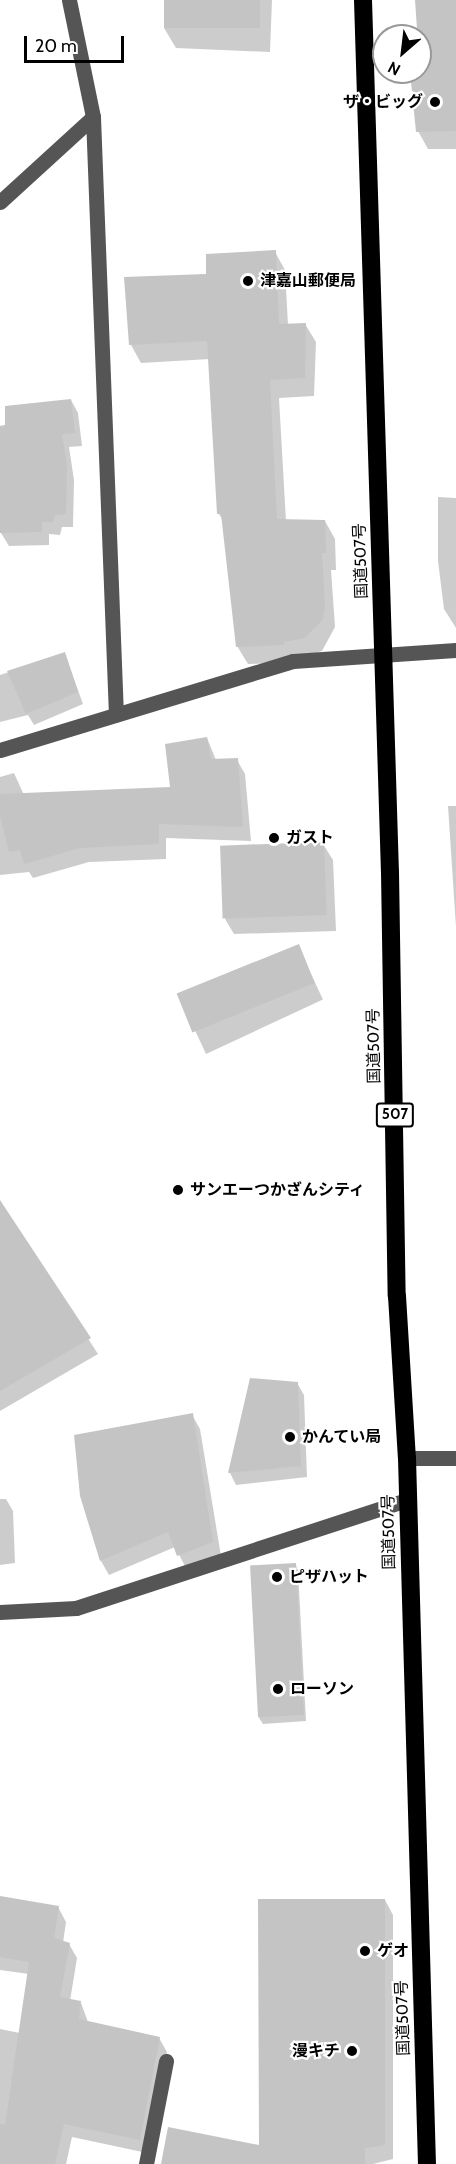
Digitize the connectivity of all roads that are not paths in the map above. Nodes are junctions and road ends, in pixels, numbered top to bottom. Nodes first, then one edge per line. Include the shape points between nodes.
1 (69, 0) edge
2 (363, 0) edge
3 (93, 117) junction
4 (0, 202) edge
5 (456, 650) edge
6 (384, 655) junction
7 (116, 715) junction
8 (0, 750) edge
9 (407, 1458) junction
10 (456, 1458) edge
11 (407, 1500) junction
12 (0, 1611) edge
13 (166, 2061) dead end
14 (146, 2164) edge
15 (427, 2164) edge

1 - 3 street
2 - 6 highway, 国道507号 / 507
3 - 4 street
3 - 7 street
5 - 6 street
6 - 7 street via 293,661
6 - 9 highway, 国道507号 / 507 via 397,1296
7 - 8 street
9 - 10 street
9 - 11 highway, 国道507号 / 507
11 - 12 street via 76,1608
11 - 15 highway, 国道507号 / 507
13 - 14 street

